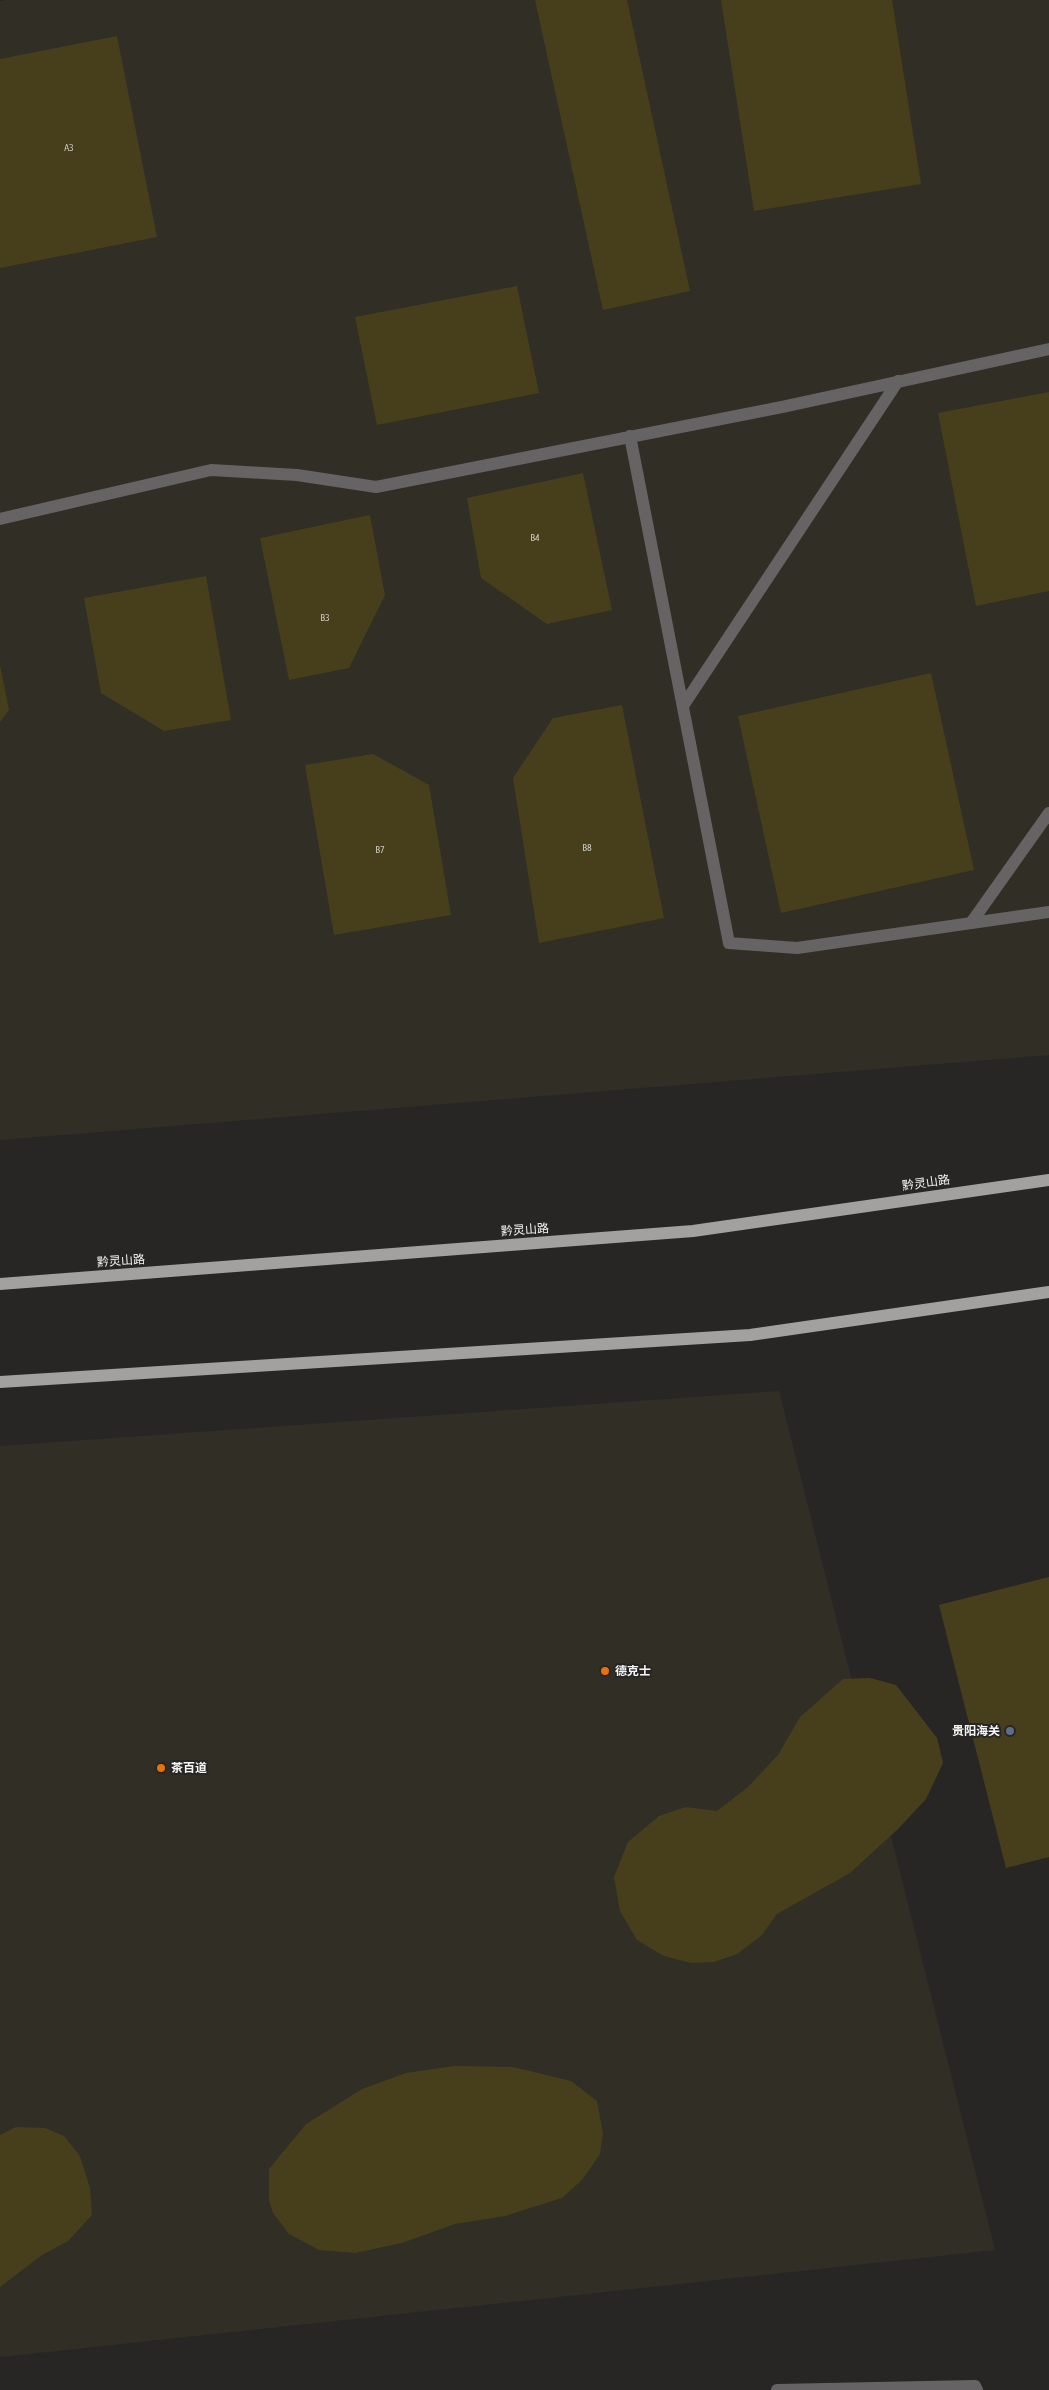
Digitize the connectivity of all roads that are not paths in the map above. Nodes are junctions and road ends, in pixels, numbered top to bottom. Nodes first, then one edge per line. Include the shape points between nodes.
1 (1049, 349) edge
2 (898, 381) junction
3 (630, 436) junction
4 (0, 519) edge
5 (682, 706) junction
6 (1049, 813) edge
7 (1049, 912) edge
8 (971, 923) junction
9 (1049, 1180) edge
10 (0, 1284) edge
11 (1049, 1292) edge
12 (0, 1382) edge
13 (777, 2390) edge
14 (977, 2390) edge

1 - 2 street
2 - 3 street
2 - 5 street
3 - 4 street via 376,487 297,476 211,470
3 - 5 street
5 - 8 street via 729,944 797,948
6 - 8 street
7 - 8 street
9 - 10 main road, 黔灵山路 via 693,1231
11 - 12 main road via 750,1335
13 - 14 street via 974,2386

